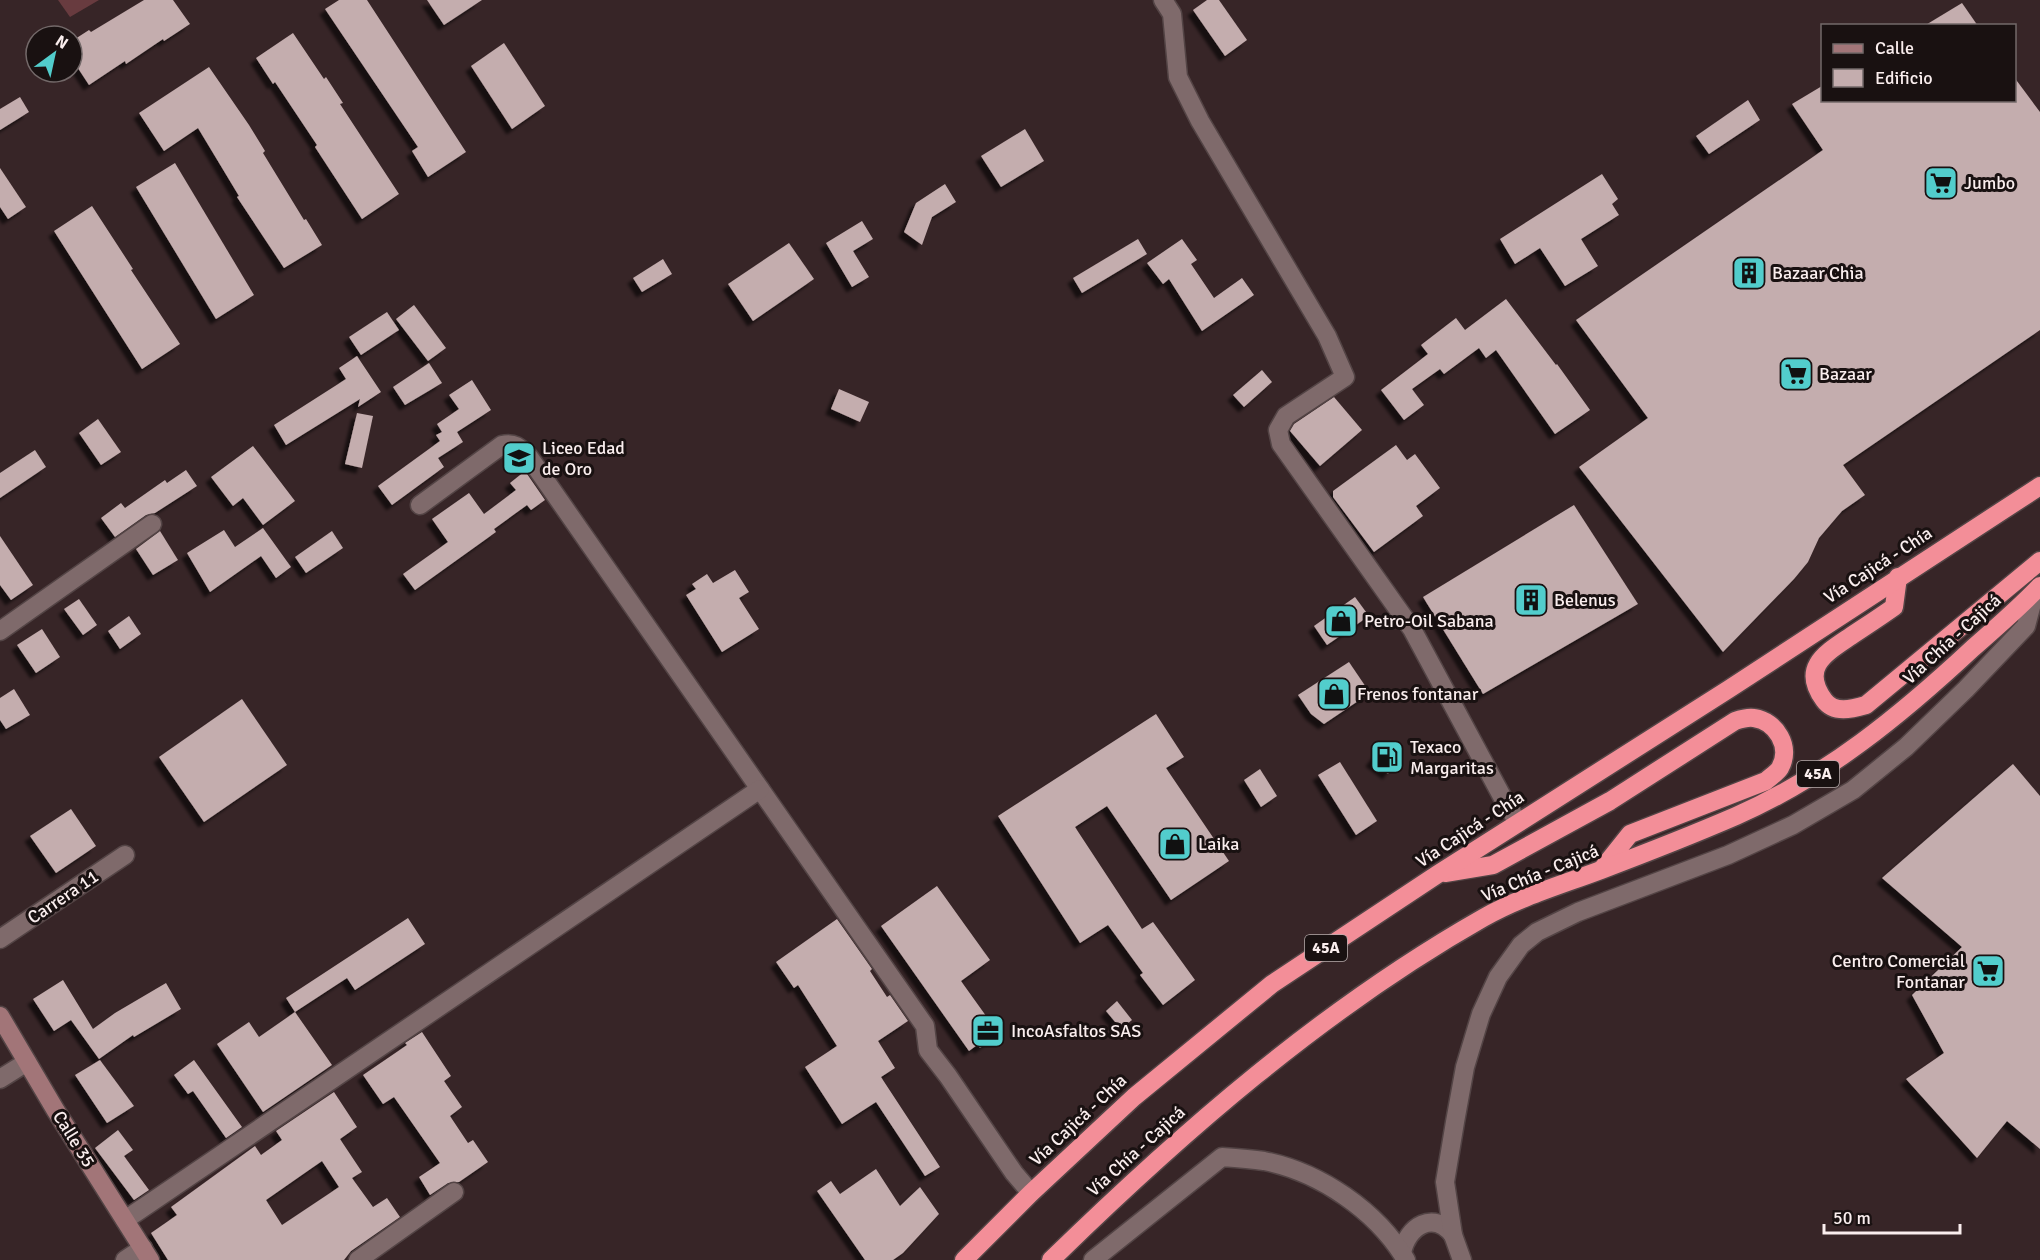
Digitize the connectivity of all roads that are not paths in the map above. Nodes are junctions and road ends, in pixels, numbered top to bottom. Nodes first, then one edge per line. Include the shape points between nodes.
1 (1163, 0) edge
2 (2040, 486) edge
3 (420, 505) dead end
4 (152, 524) dead end
5 (2040, 561) edge
6 (1898, 577) junction
7 (2037, 589) edge
8 (0, 631) edge
9 (760, 789) junction
10 (1518, 822) junction
11 (125, 855) dead end
12 (1601, 870) junction
13 (1438, 874) junction
14 (0, 939) edge
15 (0, 1016) edge
16 (27, 1062) junction
17 (0, 1079) edge
18 (454, 1192) dead end
19 (1030, 1193) junction
20 (125, 1220) junction
21 (1453, 1235) junction
22 (146, 1254) edge
23 (1404, 1256) edge
24 (125, 1260) edge
25 (358, 1260) edge
26 (964, 1260) edge
27 (1051, 1260) edge
28 (1093, 1260) edge
29 (1462, 1260) edge

1 - 10 street via 1172,14 1178,77 1327,336 1345,376 1286,416 1278,430 1281,444 1412,629
2 - 6 highway, Vía Cajicá - Chía / 45A
3 - 9 street via 502,446 518,446
4 - 8 street
5 - 6 highway via 1866,705 1846,711 1827,704 1816,689 1814,673 1823,655 1894,607
6 - 10 highway, Vía Cajicá - Chía / 45A
7 - 12 highway, Vía Chía - Cajicá / 45A via 1908,707 1824,770 1737,816
7 - 21 street via 2026,626 1906,747 1852,790 1793,825 1728,855 1578,912 1537,932 1521,945 1498,977 1481,1014 1466,1067 1445,1182
9 - 19 street via 926,1026 928,1050
9 - 20 street
10 - 13 highway, Vía Cajicá - Chía / 45A
11 - 14 street, Carrera 11
12 - 13 highway via 1630,834 1766,781 1780,768 1785,752 1781,737 1770,723 1753,717 1735,721 1610,801 1493,865
12 - 27 highway, Vía Chía - Cajicá / 45A via 1550,887 1486,916 1353,1002 1245,1084 1127,1186
13 - 19 highway, Vía Cajicá - Chía / 45A via 1272,984 1134,1096
15 - 16 street, Calle 35
16 - 17 street
16 - 20 street, Calle 35
18 - 25 street
19 - 26 highway, Vía Cajicá - Chía / 45A
20 - 22 street, Calle 35
21 - 23 street via 1446,1226 1422,1224 1404,1241
21 - 29 street
22 - 24 street
23 - 28 street via 1387,1233 1352,1201 1327,1185 1264,1161 1222,1156

